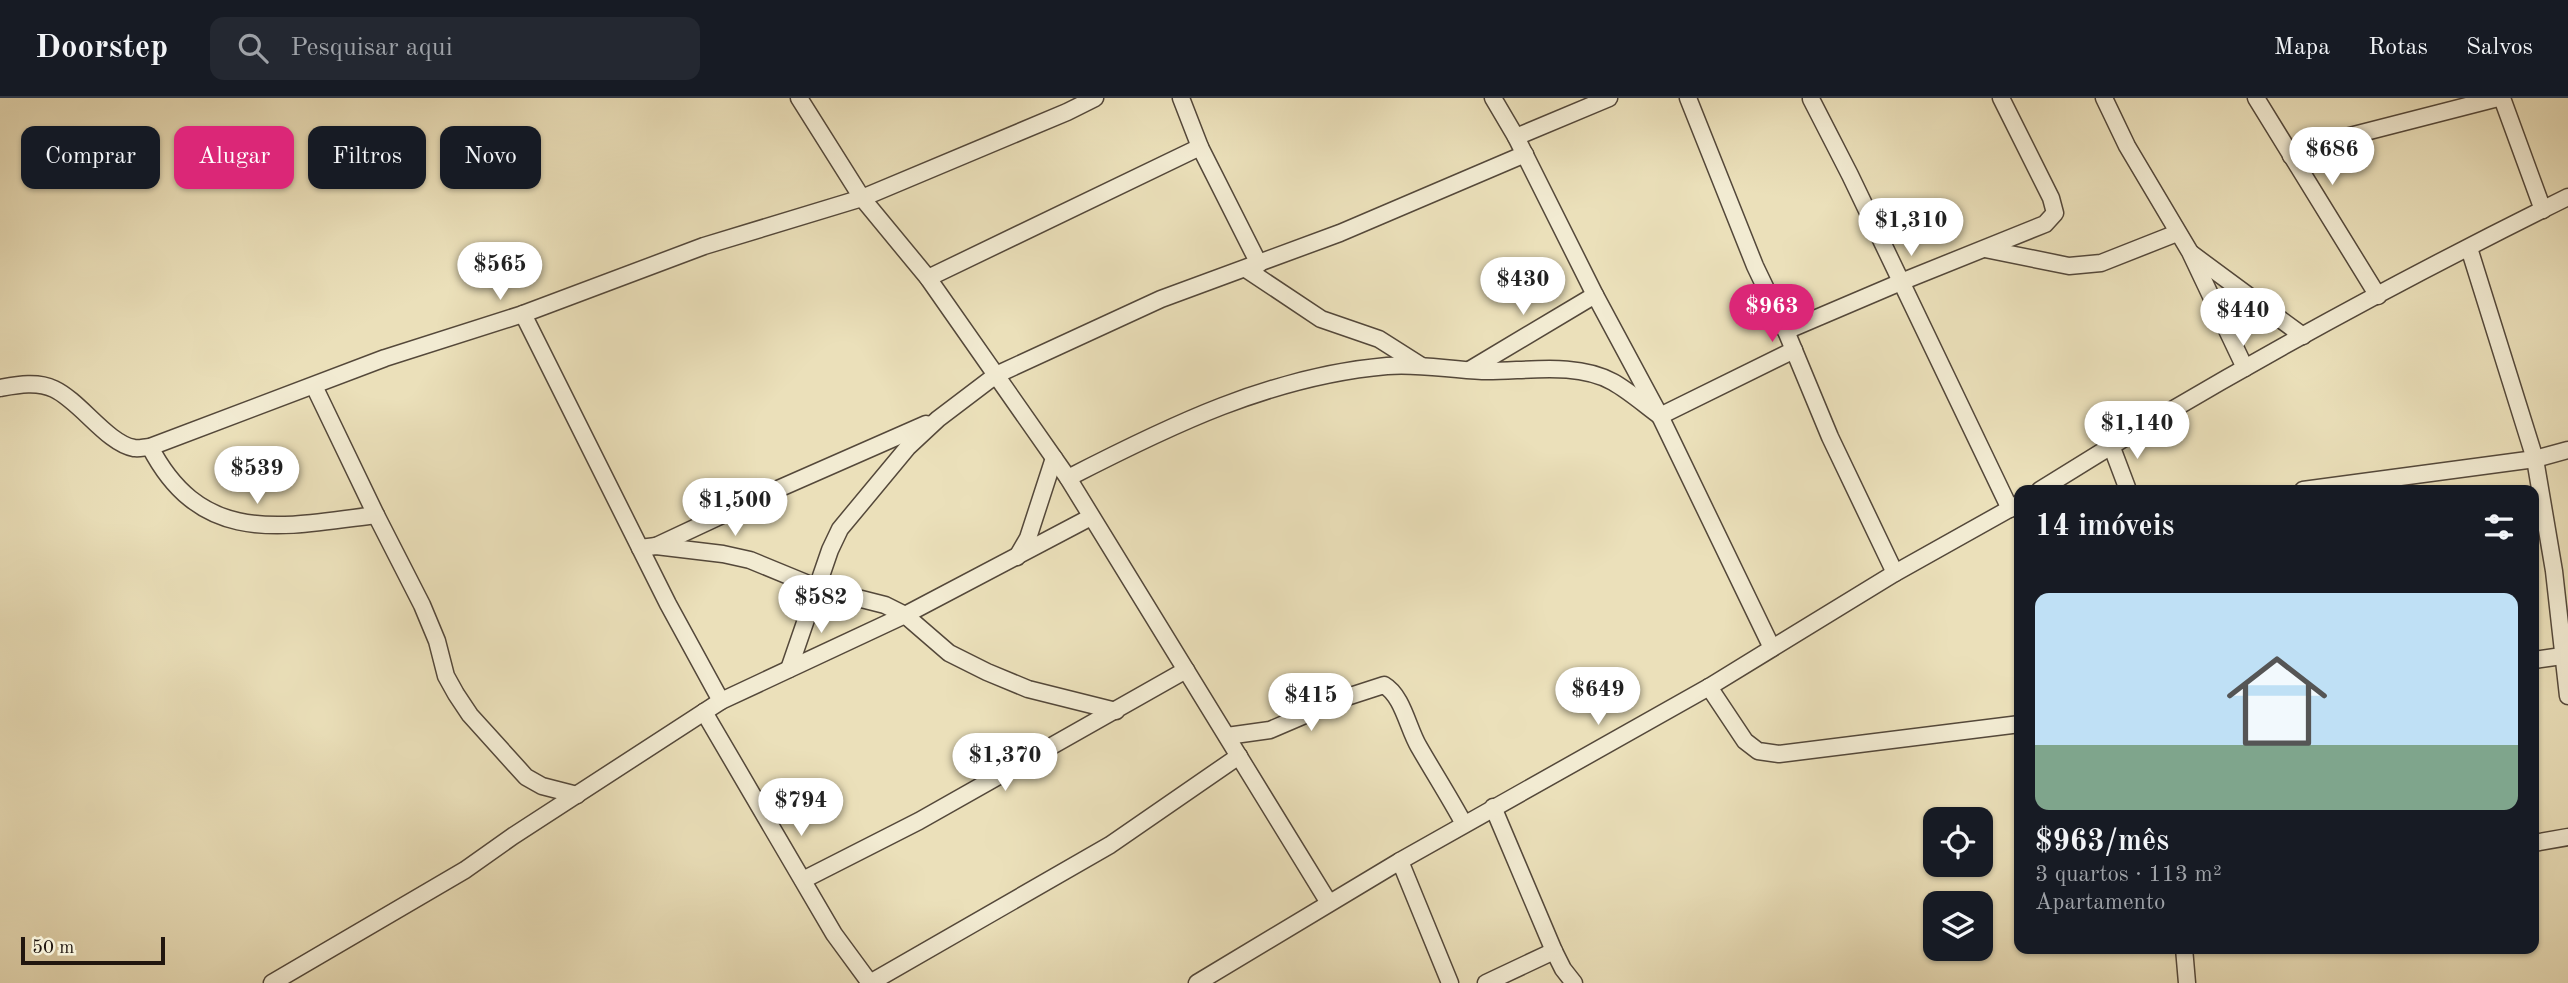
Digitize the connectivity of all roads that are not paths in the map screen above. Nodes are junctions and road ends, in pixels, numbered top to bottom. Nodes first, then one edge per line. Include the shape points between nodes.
1 (799, 98) edge
2 (1095, 98) edge
3 (1181, 98) edge
4 (1493, 98) edge
5 (1609, 98) edge
6 (1688, 98) edge
7 (2001, 98) edge
8 (2104, 98) edge
9 (2256, 98) edge
10 (2500, 98) edge
11 (1811, 99) edge
12 (1516, 137) junction
13 (1200, 147) junction
14 (1525, 154) junction
15 (2291, 156) junction
16 (2568, 197) edge
17 (862, 198) junction
18 (2543, 210) junction
19 (2177, 233) junction
20 (2469, 248) junction
21 (1983, 249) junction
22 (2190, 252) junction
23 (1252, 267) junction
24 (928, 278) junction
25 (1901, 282) junction
26 (1595, 295) junction
27 (2378, 296) junction
28 (523, 314) junction
29 (1786, 331) junction
30 (2303, 336) junction
31 (1794, 350) junction
32 (1422, 366) junction
33 (2245, 368) junction
34 (1469, 370) junction
35 (996, 374) junction
36 (314, 386) junction
37 (0, 388) edge
38 (1660, 416) junction
39 (938, 419) junction
40 (2112, 445) junction
41 (150, 447) junction
42 (2568, 450) edge
43 (1054, 458) junction
44 (2535, 459) junction
45 (1068, 478) junction
46 (2048, 485) edge
47 (2126, 485) edge
48 (2340, 485) edge
49 (2014, 506) edge
50 (2014, 511) edge
51 (376, 515) junction
52 (1091, 517) junction
53 (648, 547) junction
54 (1017, 558) junction
55 (2561, 570) edge
56 (1895, 573) junction
57 (818, 588) junction
58 (905, 615) junction
59 (1772, 648) junction
60 (2562, 656) junction
61 (2539, 659) edge
62 (789, 669) junction
63 (1186, 670) junction
64 (1709, 687) junction
65 (2568, 696) edge
66 (721, 701) junction
67 (1116, 710) junction
68 (705, 712) junction
69 (2014, 725) edge
70 (1227, 736) junction
71 (1239, 756) junction
72 (577, 795) junction
73 (1493, 807) junction
74 (1464, 824) junction
75 (2568, 837) edge
76 (2539, 842) edge
77 (1399, 861) junction
78 (803, 880) junction
79 (1329, 903) junction
80 (1554, 950) junction
81 (2185, 954) edge
82 (272, 983) edge
83 (870, 983) edge
84 (1197, 983) edge
85 (1450, 983) edge
86 (1486, 983) edge
87 (1574, 983) edge
88 (2187, 983) edge

1 - 17 street
2 - 17 street
3 - 13 street
4 - 12 street
5 - 12 street
6 - 29 street
7 - 21 street via 2055,213 2045,224
8 - 19 street
9 - 15 street
10 - 15 street via 2342,138
10 - 18 street
11 - 25 street
12 - 14 street
13 - 23 street
13 - 24 street
14 - 23 street
14 - 26 street
15 - 27 street
16 - 18 street
17 - 24 street
17 - 28 street via 704,246
18 - 20 street
19 - 21 street via 2101,263 2069,266
19 - 22 street
20 - 27 street
20 - 44 street
21 - 25 street
22 - 30 street
22 - 33 street
23 - 32 street via 1321,318 1379,339
23 - 35 street via 1161,299
24 - 35 street
25 - 29 street
25 - 49 street
26 - 34 street
26 - 38 street
27 - 30 street
28 - 36 street
28 - 53 street
29 - 31 street
30 - 33 street
31 - 38 street
31 - 56 street
32 - 34 street
32 - 45 street via 1388,366 1288,384 1159,431
33 - 40 street
34 - 38 street via 1535,367 1587,373 1612,381
35 - 39 street
35 - 43 street
36 - 41 street
36 - 51 street
37 - 41 street via 24,383 52,388 132,448
38 - 59 street
39 - 53 street
39 - 57 street via 908,447 840,529
40 - 46 street
40 - 47 street
41 - 51 street via 176,488 223,517 259,526
42 - 44 street
43 - 45 street
43 - 54 street
44 - 48 street
44 - 55 street
45 - 52 street
50 - 56 street
51 - 72 street via 422,604 446,676 470,715 526,776 542,786
52 - 54 street
52 - 63 street
53 - 57 street via 750,560
53 - 66 street
54 - 58 street
55 - 60 street
56 - 59 street
57 - 58 street via 885,605
57 - 62 street
58 - 62 street
58 - 67 street via 949,653 987,672 1028,689
59 - 64 street
60 - 61 street
60 - 65 street
62 - 66 street
63 - 67 street
63 - 70 street
64 - 69 street via 1745,741 1758,751 1779,754
64 - 73 street
66 - 68 street
67 - 78 street via 919,821
68 - 72 street
68 - 78 street
70 - 71 street
70 - 74 street via 1270,730 1384,685
71 - 79 street
71 - 83 street via 1110,845
72 - 82 street via 416,901
73 - 74 street
73 - 80 street
74 - 77 street
75 - 76 street
77 - 79 street
77 - 85 street
78 - 83 street
79 - 84 street
80 - 86 street
80 - 87 street
81 - 88 street

